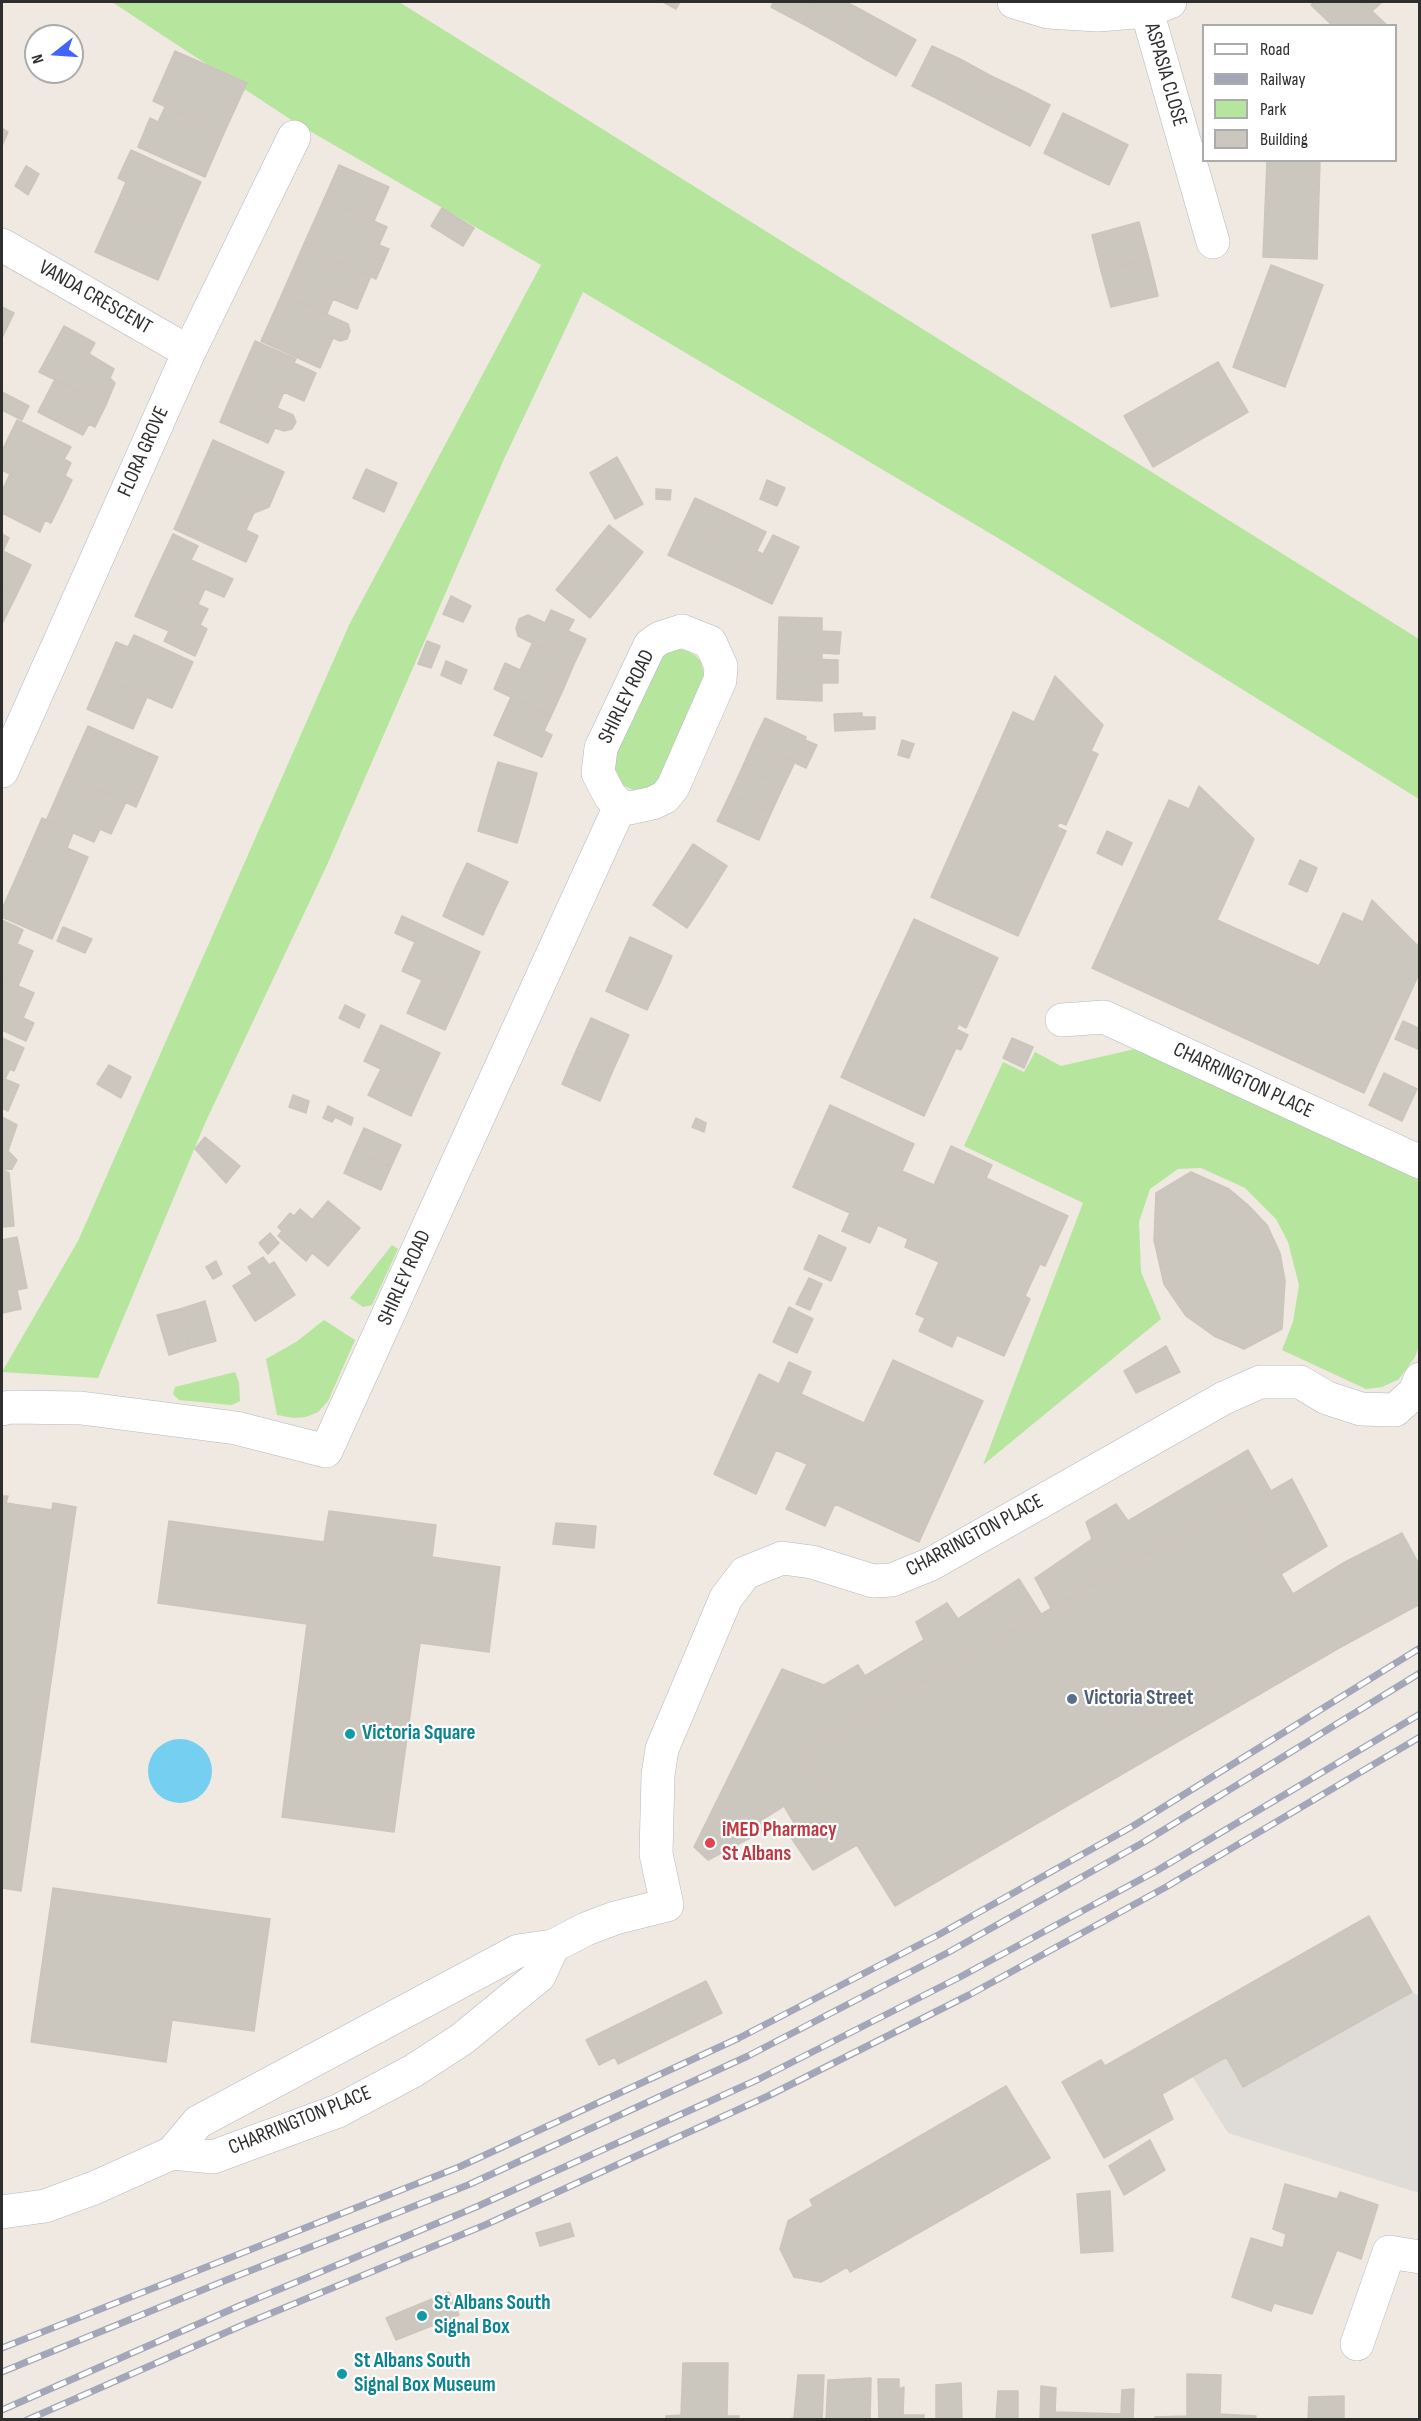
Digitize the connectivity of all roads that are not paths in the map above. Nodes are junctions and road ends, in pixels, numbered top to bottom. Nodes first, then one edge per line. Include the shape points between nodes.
1 (1014, 2) edge
2 (1158, 6) edge
3 (294, 136) dead end
4 (1213, 242) dead end
5 (2, 245) edge
6 (189, 352) junction
7 (2, 771) edge
8 (620, 806) junction
9 (1062, 1020) dead end
10 (1419, 1162) edge
11 (1419, 1379) edge
12 (2, 1409) edge
13 (553, 1946) junction
14 (172, 2153) junction
15 (2, 2212) edge
16 (1419, 2257) edge
17 (1357, 2344) dead end

1 - 2 street via 1048,12 1098,15
2 - 4 street, ASPASIA CLOSE
3 - 6 street, FLORA GROVE
5 - 6 street, VANDA CRESCENT
6 - 7 street, FLORA GROVE
8 - 8 street, SHIRLEY ROAD via 653,803 673,787 720,680 721,666 710,642 682,631 660,638 643,656 601,748 599,761 598,773
8 - 12 street, SHIRLEY ROAD via 326,1451 236,1428 81,1408
9 - 10 street, CHARRINGTON PLACE via 1104,1017
11 - 13 street, CHARRINGTON PLACE via 1415,1392 1395,1410 1361,1409 1327,1398 1300,1382 1260,1383 1224,1398 931,1564 892,1580 873,1581 812,1562 782,1558 745,1573 726,1598 662,1749 656,1854 667,1905 615,1918
13 - 14 street, CHARRINGTON PLACE via 518,1951 198,2122
13 - 14 street, CHARRINGTON PLACE via 539,1976 462,2039 412,2071 338,2111 213,2157
14 - 15 street, CHARRINGTON PLACE via 45,2206
16 - 17 street via 1389,2252

